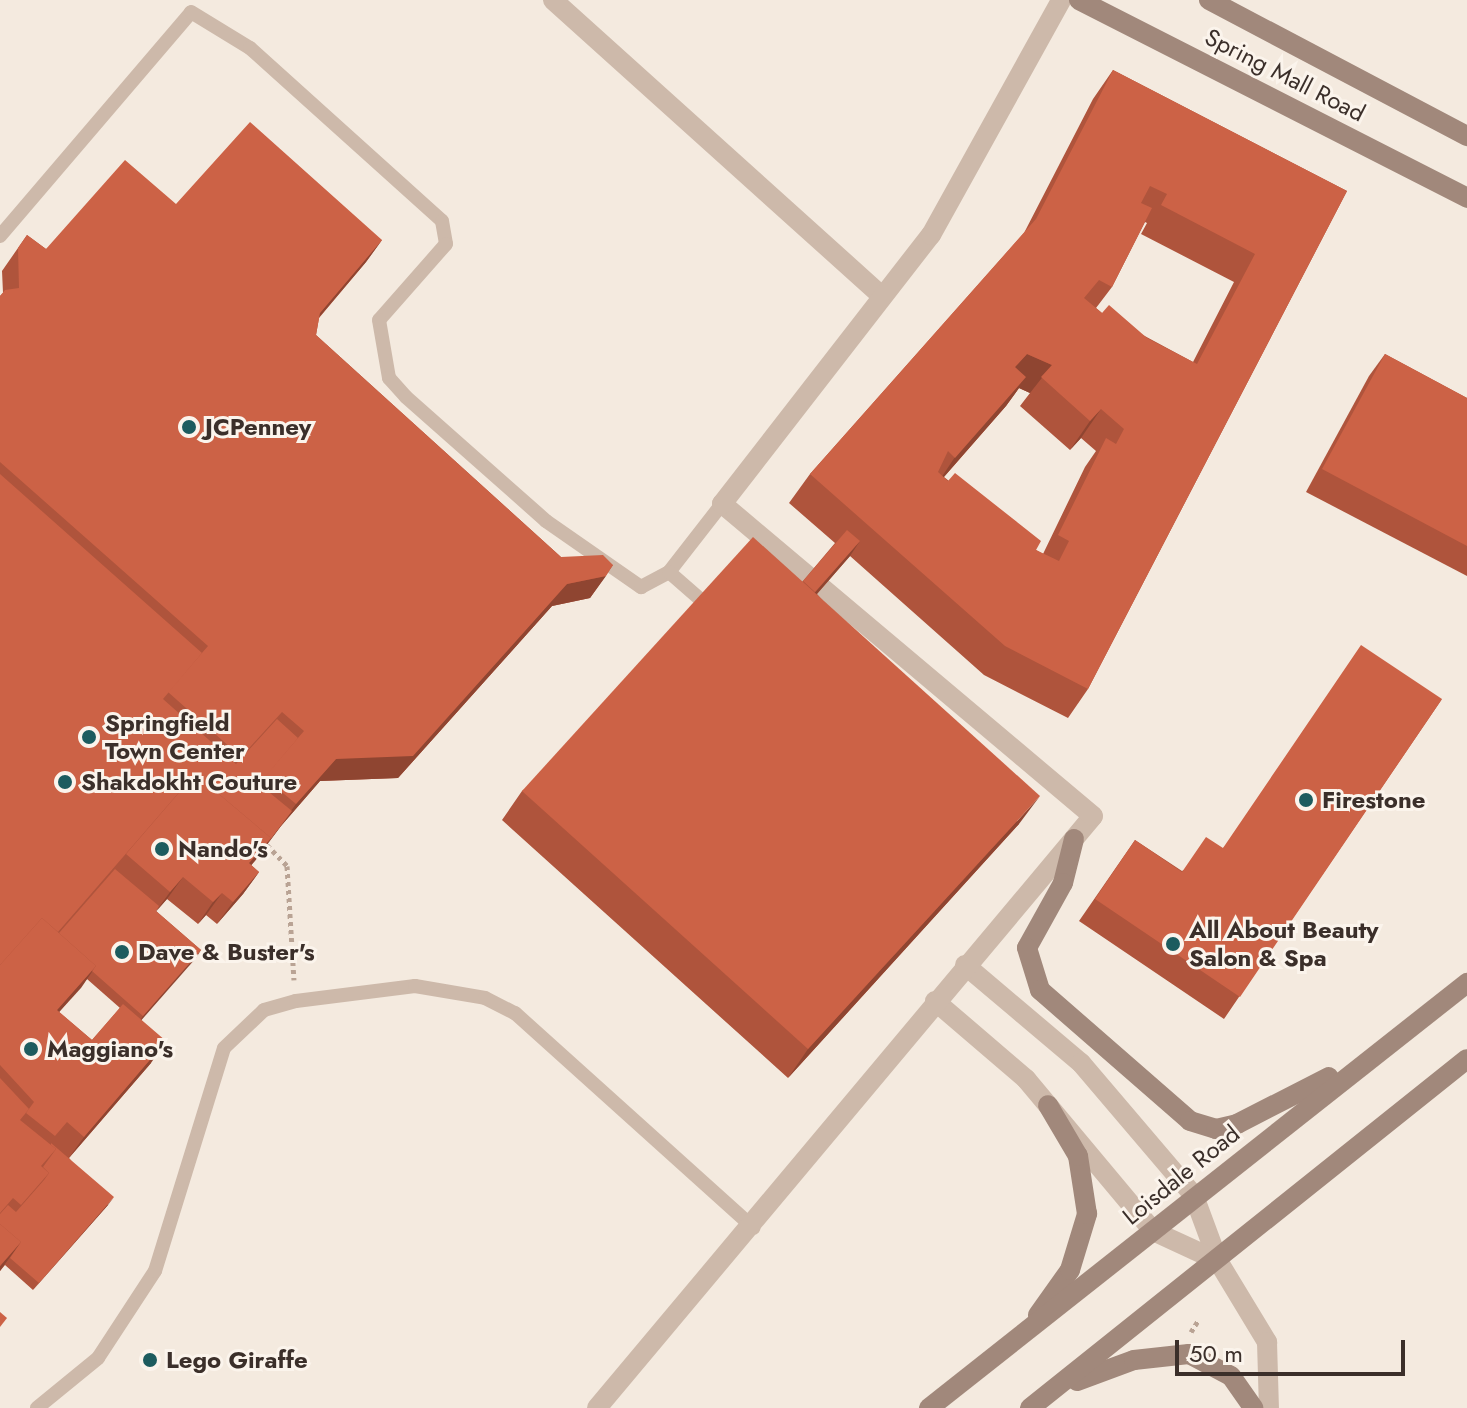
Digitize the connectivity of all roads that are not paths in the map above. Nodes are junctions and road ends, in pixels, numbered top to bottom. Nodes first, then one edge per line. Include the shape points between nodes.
1 (553, 0) edge
2 (1061, 0) edge
3 (1079, 0) edge
4 (1209, 0) edge
5 (194, 6) edge
6 (1467, 136) edge
7 (1467, 198) edge
8 (0, 236) edge
9 (881, 295) junction
10 (722, 504) junction
11 (669, 572) junction
12 (701, 600) edge
13 (1074, 839) junction
14 (965, 965) junction
15 (1467, 983) edge
16 (935, 1001) junction
17 (1395, 1039) junction
18 (1467, 1059) edge
19 (1048, 1105) junction
20 (1194, 1196) junction
21 (754, 1228) junction
22 (1153, 1231) junction
23 (1218, 1261) junction
24 (1022, 1336) junction
25 (1058, 1388) junction
26 (37, 1408) edge
27 (597, 1408) edge
28 (929, 1408) edge
29 (1030, 1408) edge
30 (1253, 1408) edge
31 (1269, 1408) edge

1 - 9 street
2 - 9 street via 950,207
3 - 7 main road, Spring Mall Road
4 - 6 main road, Spring Mall Road
5 - 8 lane
5 - 11 lane via 250,48 442,221 446,244 379,320 389,378 537,513 641,587
9 - 10 street
10 - 11 lane
10 - 13 street via 1093,816
11 - 12 lane
13 - 14 street
13 - 17 main road via 1063,883 1027,948 1030,972 1040,990 1190,1121 1216,1129 1237,1124
14 - 16 street
14 - 20 street via 1081,1063
15 - 17 main road, Loisdale Road
16 - 19 street
16 - 21 street via 796,1165
17 - 20 main road, Loisdale Road
18 - 23 main road
19 - 22 street
19 - 24 main road via 1078,1156 1087,1214 1070,1270
20 - 22 main road, Loisdale Road
20 - 23 street
21 - 26 lane via 515,1013 485,998 415,986 296,1001 264,1010 224,1048 155,1271 98,1358
21 - 27 street
22 - 23 street
22 - 24 main road, Loisdale Road
23 - 25 main road
23 - 31 street via 1267,1342
24 - 28 main road, Loisdale Road
25 - 29 main road
25 - 30 main road via 1134,1360 1189,1354 1231,1376

